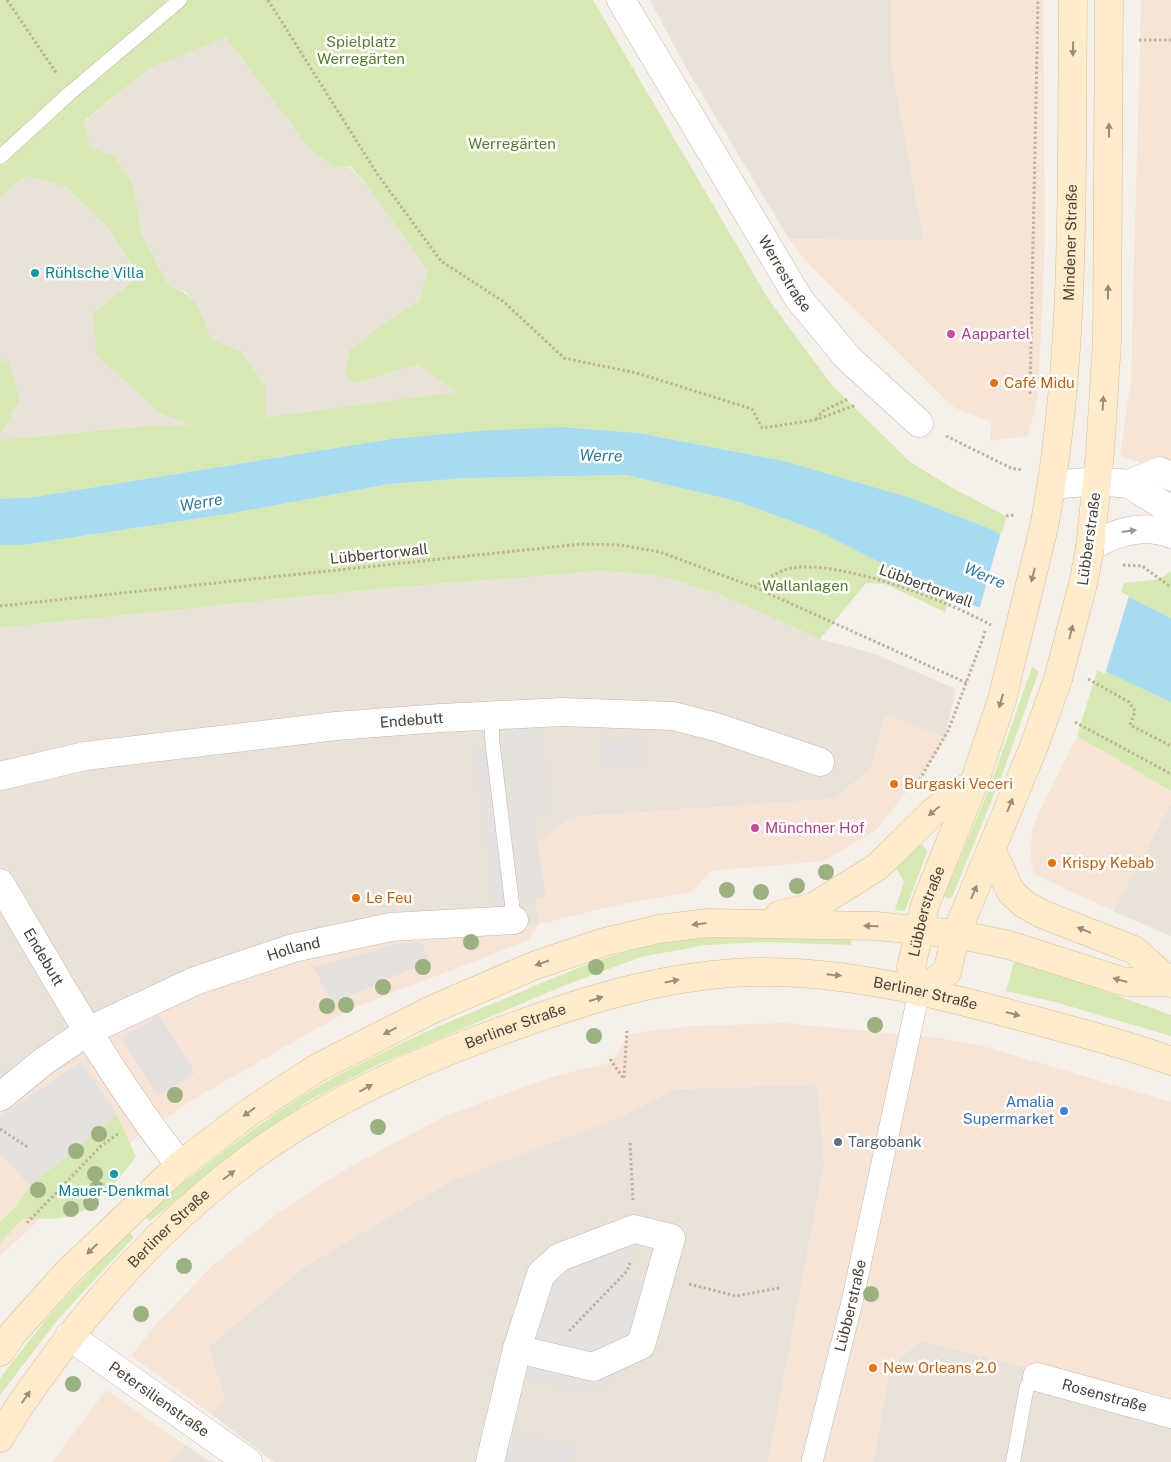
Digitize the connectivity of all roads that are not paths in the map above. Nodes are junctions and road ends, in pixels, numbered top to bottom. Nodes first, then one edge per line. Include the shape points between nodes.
1 (180, 0) edge
2 (621, 0) edge
3 (1073, 0) edge
4 (1110, 0) edge
5 (0, 157) edge
6 (919, 423) road end
7 (1171, 477) edge
8 (1097, 481) junction
9 (1129, 484) junction
10 (1052, 485) junction
11 (1171, 510) edge
12 (1171, 534) edge
13 (1090, 548) junction
14 (492, 715) junction
15 (820, 762) dead end
16 (0, 776) edge
17 (974, 783) junction
18 (992, 851) junction
19 (0, 883) edge
20 (514, 920) joint
21 (748, 923) junction
22 (920, 929) junction
23 (956, 934) junction
24 (1170, 983) edge
25 (919, 992) junction
26 (88, 1031) junction
27 (1171, 1061) edge
28 (0, 1097) edge
29 (180, 1165) junction
30 (69, 1336) junction
31 (517, 1349) junction
32 (0, 1352) edge
33 (1037, 1377) joint
34 (1171, 1414) edge
35 (0, 1438) edge
36 (248, 1462) edge
37 (490, 1462) edge
38 (812, 1462) edge
39 (1013, 1462) edge

1 - 5 lane
2 - 6 street, Werrestraße via 800,299 848,358
3 -> 10 main road, Mindener Straße via 1070,285
8 -> 4 main road via 1107,341
7 - 9 street via 1160,471
8 - 9 street
8 - 10 street
8 - 13 main road, Lübberstraße
9 - 11 street
10 -> 17 main road, Lübberstraße, bridge via 1002,700
13 -> 12 street via 1109,536 1123,532 1157,528
18 -> 13 main road, Lübberstraße, bridge via 1058,679
14 - 15 street, Endebutt via 562,712 673,716
14 - 16 street, Endebutt via 336,726 94,754
14 - 20 lane via 492,739
17 -> 21 main road via 934,810 877,867 813,907
17 - 22 main road, Lübberstraße via 934,880
23 -> 18 main road, Lübberstraße
24 -> 18 main road via 1134,950 1024,904 1011,892
19 - 26 street, Endebutt
20 - 26 street, Holland via 391,927 293,948 195,981
22 -> 21 main road
21 -> 29 main road via 708,923 659,929 604,942 533,966 434,1009 317,1068 250,1111
22 - 23 main road
22 - 25 main road, Lübberstraße via 912,968
24 -> 23 main road via 1125,982 1029,950
23 - 25 main road, Lübberstraße via 947,972
25 -> 27 main road, Berliner Straße via 1142,1050
30 -> 25 main road, Berliner Straße via 153,1242 226,1177 301,1124 442,1052 624,990 696,976 756,972 832,974
25 - 38 street, Lübberstraße via 852,1302
26 - 28 street, Holland
26 - 29 street
29 -> 32 main road via 67,1273
35 -> 30 main road, Berliner Straße via 10,1418
30 - 36 street, Petersilienstraße
31 - 31 street via 541,1274 560,1257 634,1229 671,1238 641,1345 592,1367
31 - 37 street
33 - 34 street, Rosenstraße
33 - 39 lane via 1027,1386

